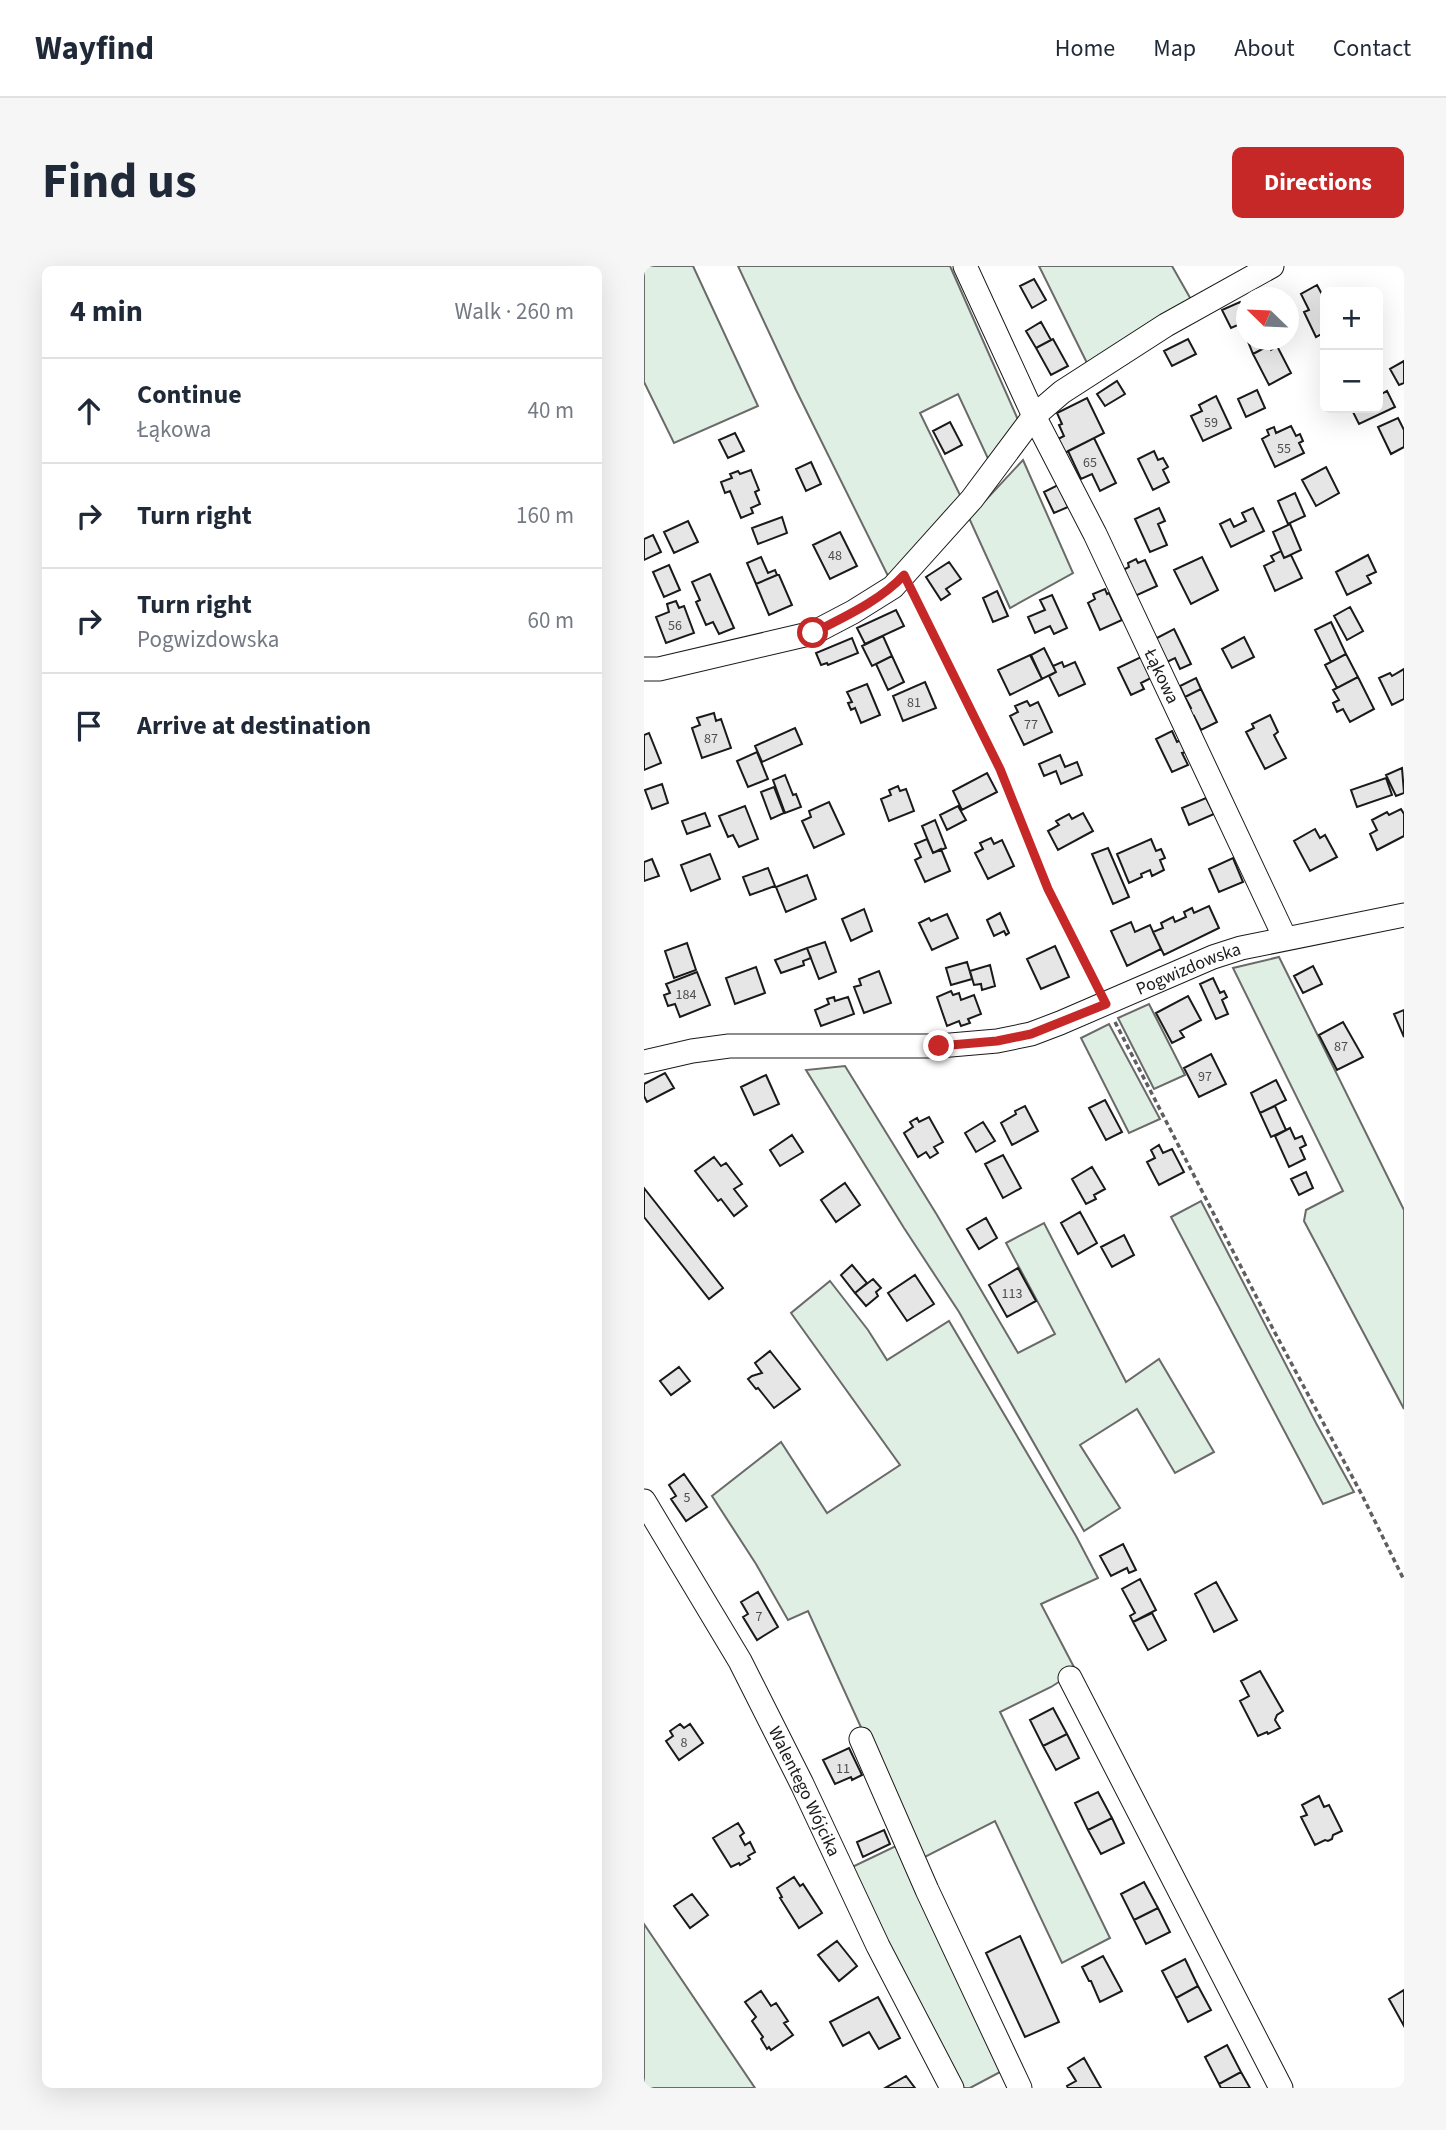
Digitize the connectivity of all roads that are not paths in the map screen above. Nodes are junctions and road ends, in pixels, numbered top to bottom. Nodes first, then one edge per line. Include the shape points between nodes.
1 (965, 266) edge
2 (1272, 266) edge
3 (1034, 416) junction
4 (644, 669) edge
5 (1404, 915) edge
6 (1285, 938) junction
7 (644, 1062) edge
8 (644, 1501) edge
9 (1070, 1678) dead end
10 (861, 1739) dead end
11 (952, 2088) edge
12 (1020, 2088) edge
13 (1281, 2088) edge

1 - 3 street, Łąkowa
2 - 3 street via 1166,325 1062,392
3 - 4 street via 972,499 893,587 813,633
3 - 6 street, Łąkowa via 1095,534
5 - 6 street, Pogwizdowska
6 - 7 street, Pogwizdowska via 1213,957 1031,1034 976,1044 928,1046 729,1046
8 - 11 street, Walentego Wójcika via 740,1661
9 - 13 street
10 - 12 street

